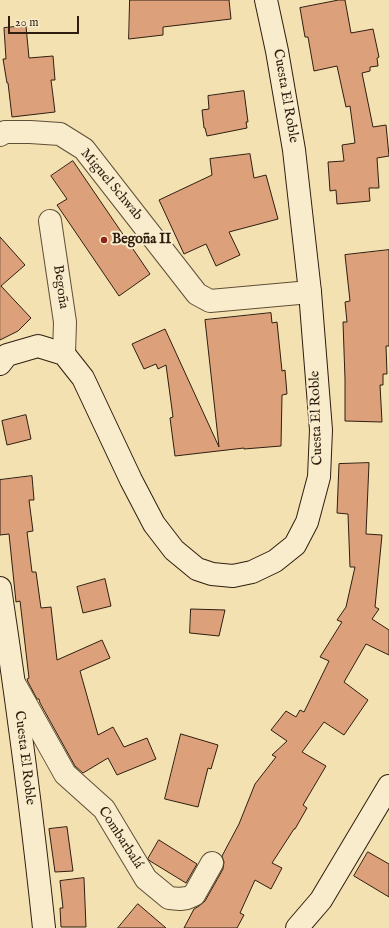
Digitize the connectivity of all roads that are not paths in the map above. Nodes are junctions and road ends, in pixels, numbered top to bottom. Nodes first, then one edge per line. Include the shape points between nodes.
1 (266, 0) edge
2 (0, 135) edge
3 (50, 221) dead end
4 (310, 292) junction
5 (64, 354) junction
6 (0, 364) edge
7 (0, 588) edge
8 (14, 683) junction
9 (389, 786) edge
10 (212, 863) dead end
11 (44, 928) edge
12 (297, 928) edge

1 - 4 main road, Cuesta El Roble via 294,150
2 - 4 main road, Miguel Schwab via 5,132 60,134 84,149 197,294 210,301
3 - 5 main road, Begoña via 65,322
4 - 5 main road, Cuesta El Roble via 321,430 319,477 307,522 295,545 275,560 252,572 233,576 212,574 197,569 174,550 154,524 84,378
5 - 6 main road via 38,346 7,355
7 - 8 main road, Cuesta El Roble
8 - 10 main road, Combarbalá via 65,774 104,809 146,879 169,898 188,898 194,895
8 - 11 main road, Cuesta El Roble
9 - 12 main road via 321,900

